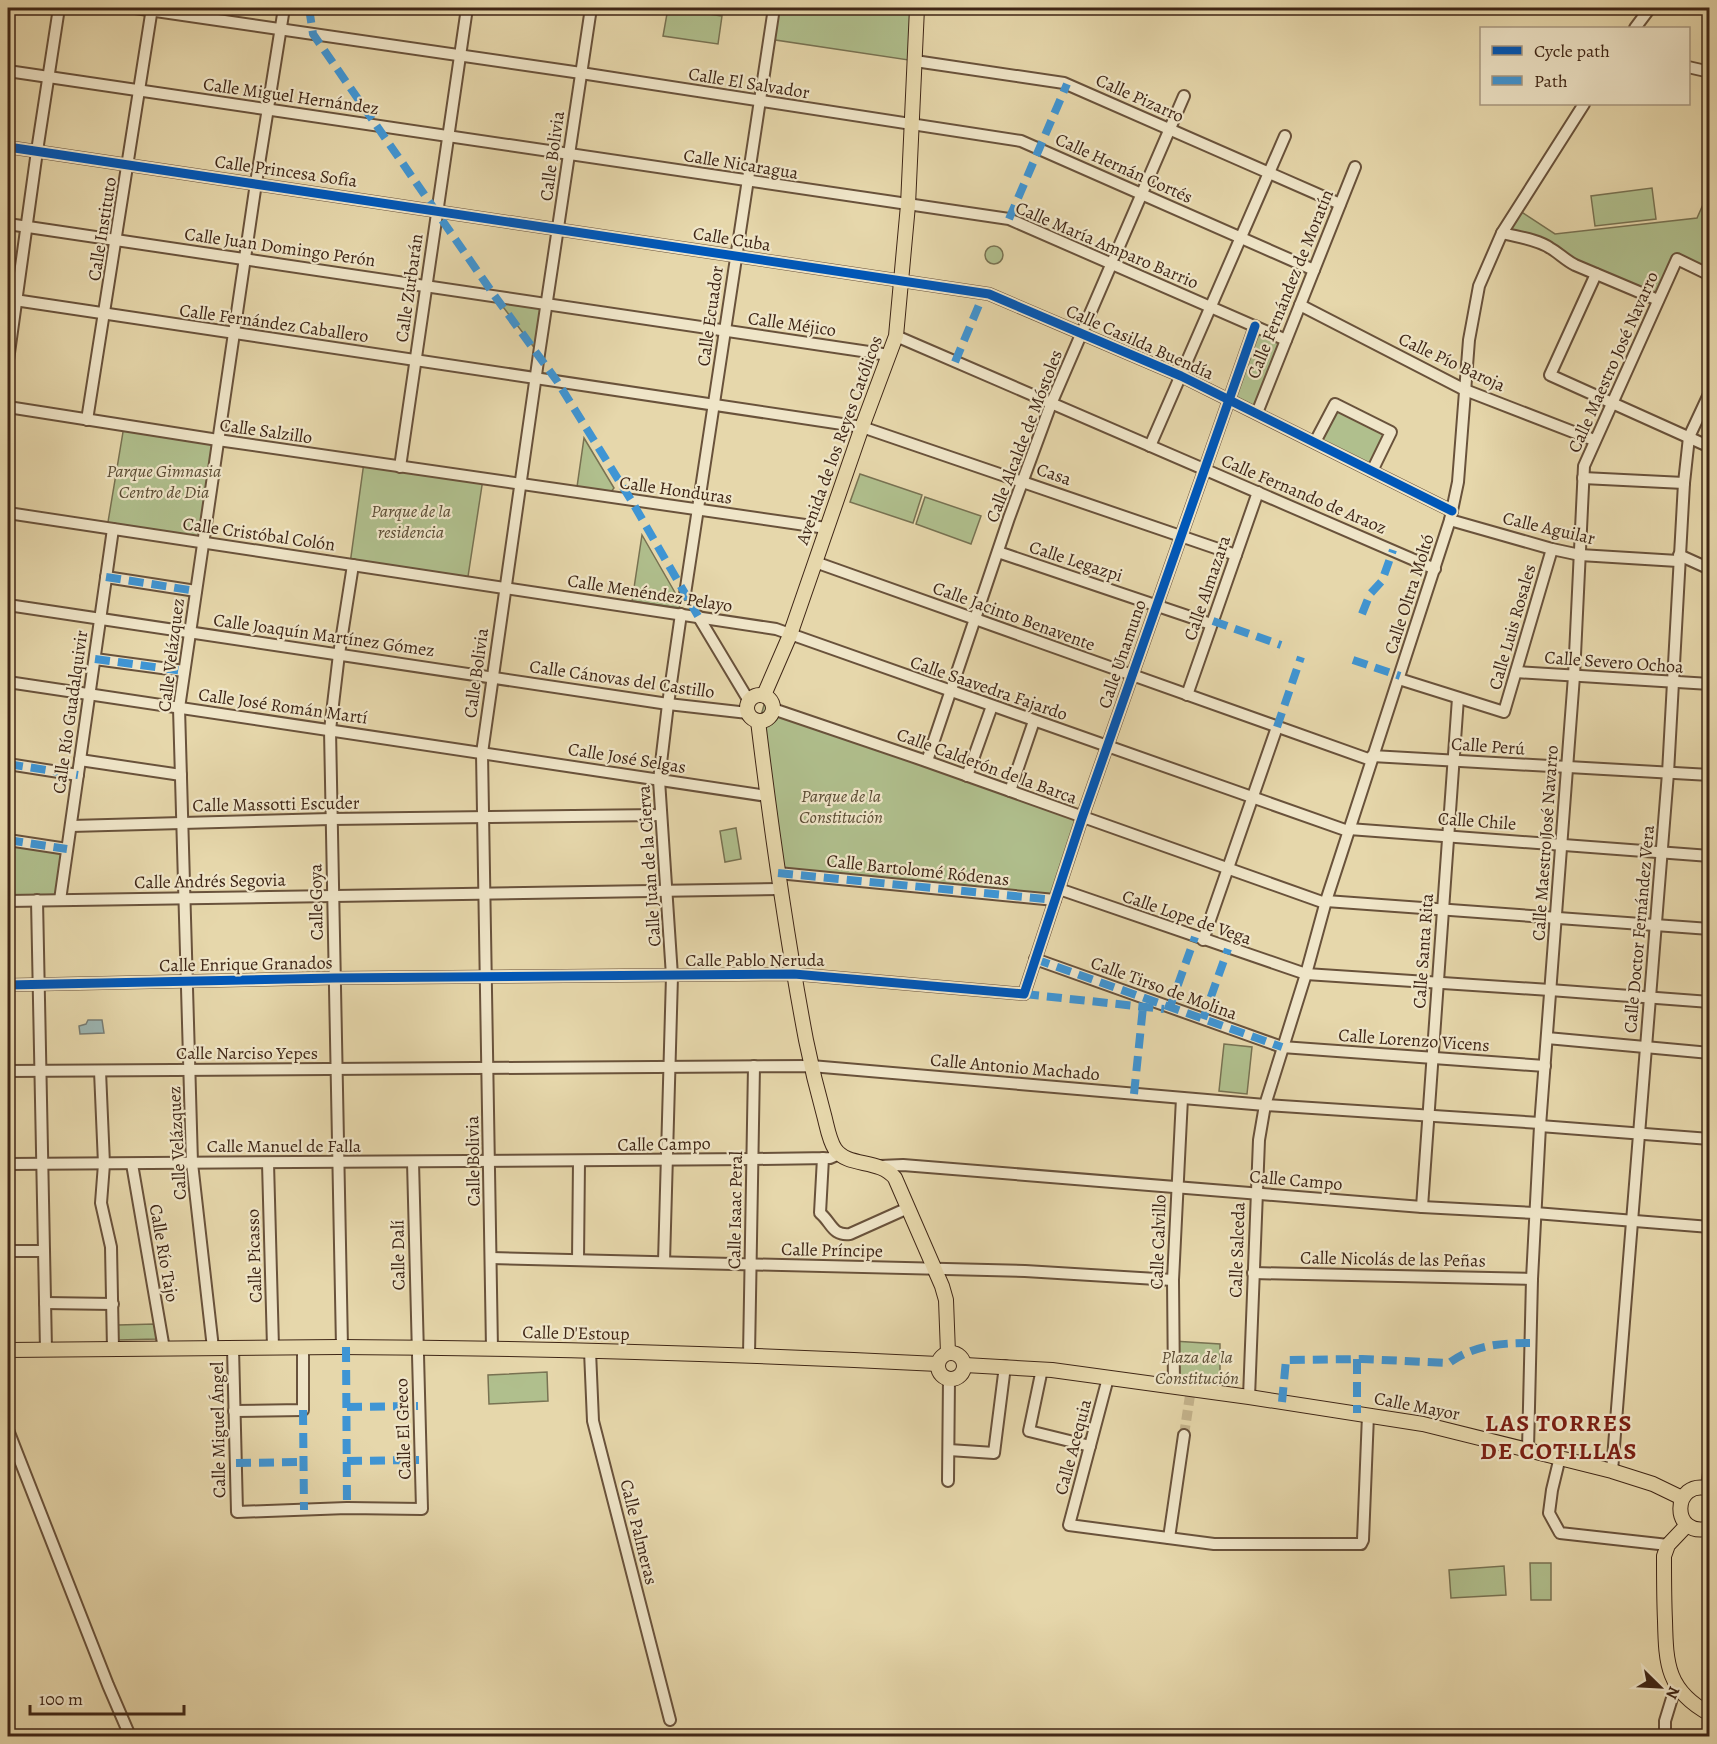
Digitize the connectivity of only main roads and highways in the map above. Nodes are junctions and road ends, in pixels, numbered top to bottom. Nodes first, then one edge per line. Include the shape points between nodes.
1 (917, 8) edge
2 (764, 695) junction
3 (752, 712) junction
4 (8, 1350) edge
5 (948, 1353) junction
6 (938, 1364) junction
7 (964, 1365) junction
8 (1708, 1489) edge
9 (1682, 1498) junction
10 (1687, 1525) junction
11 (1710, 1528) edge
12 (1710, 1714) edge

1 - 2 main road, Avenida de los Reyes Católicos via 908,205 896,336 790,635
2 - 3 main road via 755,695
2 - 3 main road via 771,700 770,716
3 - 5 main road via 794,974 829,1135 839,1154 880,1166 895,1178 946,1300
4 - 6 main road, Calle D'Estoup via 492,1349
5 - 6 main road
5 - 7 main road via 958,1354
6 - 7 main road via 940,1373 949,1379 959,1376
7 - 9 main road, Calle Mayor via 1042,1369 1423,1424 1560,1457 1653,1484
8 - 9 main road via 1693,1489
9 - 10 main road via 1681,1517
10 - 11 main road via 1697,1530
10 - 12 main road via 1668,1545 1664,1556 1665,1658 1676,1685

